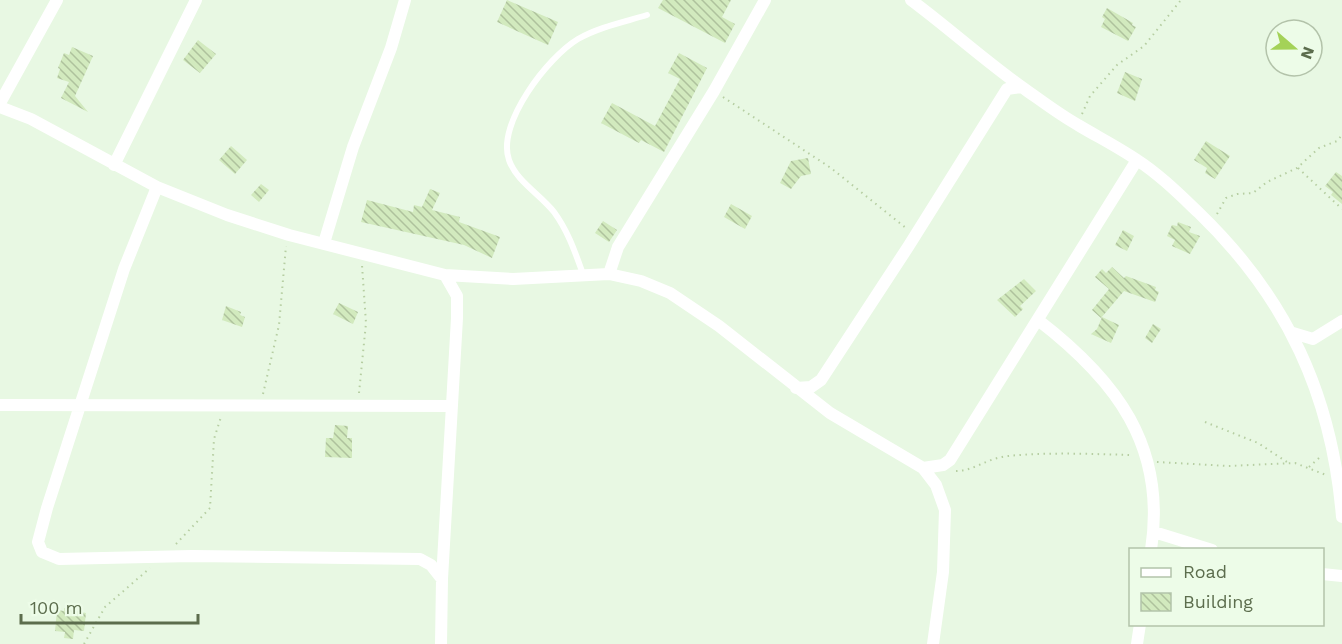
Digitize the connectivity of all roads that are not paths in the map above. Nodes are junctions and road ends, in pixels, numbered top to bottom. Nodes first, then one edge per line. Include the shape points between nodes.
1 (57, 0) edge
2 (196, 0) edge
3 (405, 0) edge
4 (765, 0) edge
5 (911, 0) edge
6 (647, 15) dead end
7 (1022, 87) junction
8 (0, 105) edge
9 (1137, 159) junction
10 (114, 165) junction
11 (157, 187) junction
12 (324, 243) junction
13 (609, 273) junction
14 (583, 274) junction
15 (445, 275) junction
16 (472, 277) junction
17 (457, 296) junction
18 (1341, 319) edge
19 (1038, 320) junction
20 (1293, 333) junction
21 (796, 388) junction
22 (0, 405) edge
23 (451, 406) junction
24 (80, 407) junction
25 (923, 468) junction
26 (1342, 517) edge
27 (1154, 532) junction
28 (1151, 548) edge
29 (1209, 548) edge
30 (1324, 574) edge
31 (1342, 576) edge
32 (442, 579) junction
33 (1140, 626) edge
34 (441, 644) edge
35 (933, 644) edge
36 (1137, 644) edge

1 - 8 street
2 - 10 street
3 - 12 street
4 - 13 street via 618,247
5 - 7 street
6 - 14 lane via 576,40 534,84 509,127 506,146 513,170 552,210 567,232
7 - 9 street via 1077,125
7 - 21 street via 1007,89 821,380 810,387
8 - 10 street
9 - 19 street
9 - 20 street via 1208,222 1264,286
10 - 11 street
11 - 12 street via 227,215
11 - 24 street via 124,269
12 - 15 street
13 - 14 street
13 - 21 street via 670,293
14 - 16 street via 513,279
15 - 16 street
15 - 17 street
16 - 17 street
17 - 23 street
18 - 20 street via 1312,339
19 - 25 street via 950,460
19 - 27 street via 1093,366 1136,426 1150,461
20 - 26 street via 1313,381 1332,449
21 - 25 street via 830,413
22 - 24 street
23 - 24 street
23 - 32 street
24 - 32 street via 38,542 42,552 59,559 420,559
25 - 35 street via 936,485 945,510 943,572
27 - 28 street
27 - 29 street
30 - 31 street
32 - 34 street
33 - 36 street

